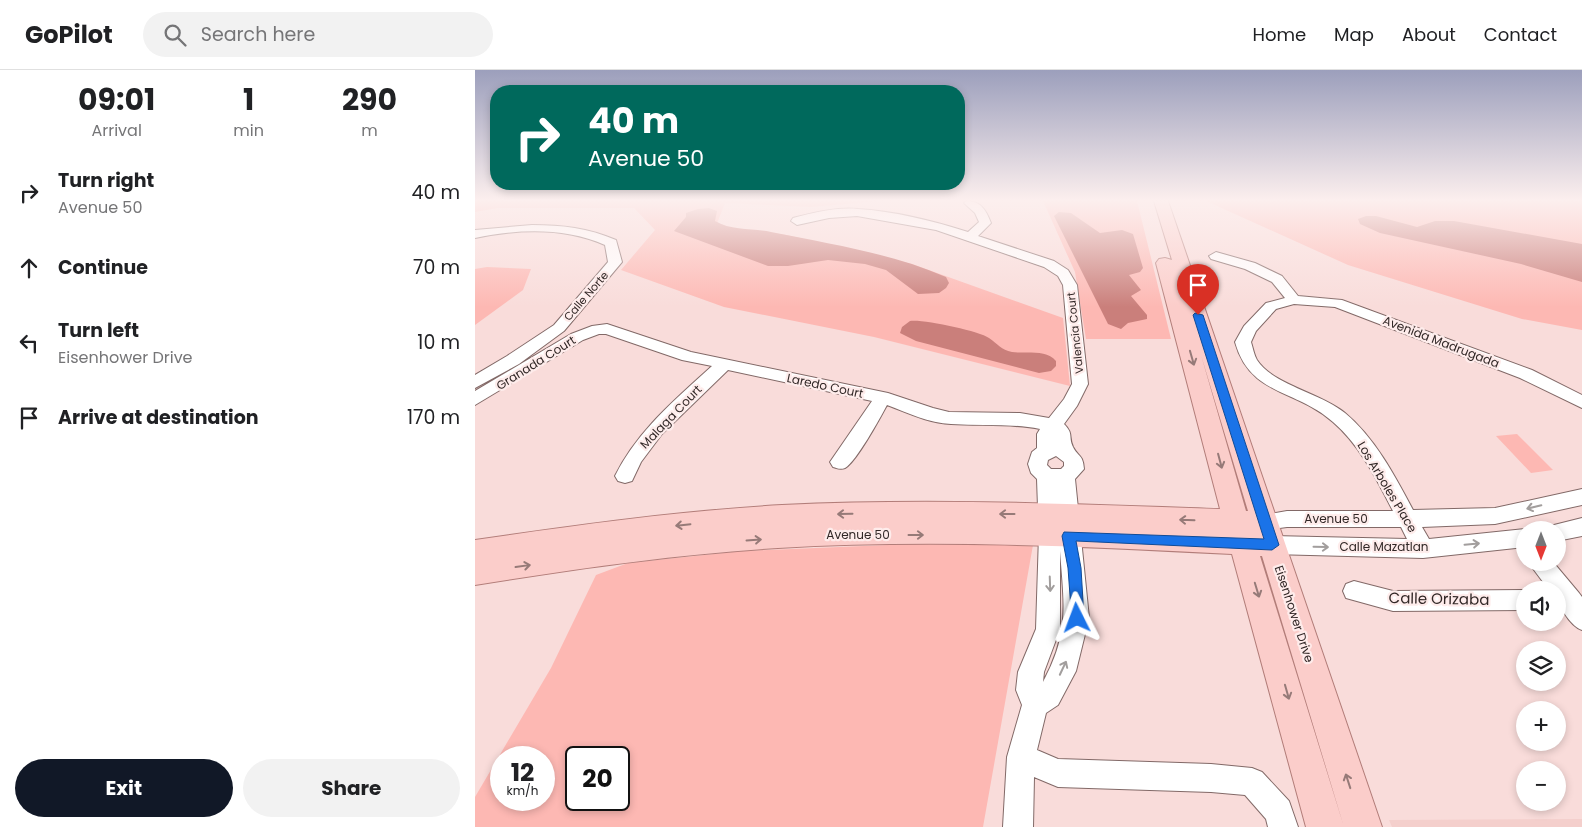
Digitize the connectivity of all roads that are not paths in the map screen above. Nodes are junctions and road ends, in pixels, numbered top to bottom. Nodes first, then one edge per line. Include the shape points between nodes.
1 (595, 236) edge
2 (971, 236) edge
3 (1157, 236) edge
4 (1172, 236) edge
5 (1216, 256) dead end
6 (1294, 300) junction
7 (597, 329) joint
8 (724, 364) junction
9 (475, 382) edge
10 (883, 398) junction
11 (475, 399) edge
12 (1581, 401) edge
13 (1055, 426) junction
14 (1055, 451) junction
15 (840, 462) dead end
16 (625, 476) dead end
17 (1056, 476) junction
18 (1582, 496) edge
19 (1495, 516) junction
20 (1407, 519) junction
21 (1059, 525) junction
22 (1582, 527) edge
23 (1566, 530) edge
24 (1240, 532) junction
25 (1269, 533) junction
26 (1516, 536) edge
27 (1516, 542) edge
28 (1423, 548) junction
29 (475, 552) edge
30 (1545, 571) edge
31 (475, 573) edge
32 (1354, 591) dead end
33 (1516, 600) edge
34 (1570, 607) edge
35 (1035, 705) joint
36 (1021, 758) junction
37 (1018, 827) edge
38 (1283, 827) edge
39 (1325, 827) edge
40 (1363, 827) edge

1 - 9 street, Calle Norte via 611,243 615,262 559,328
2 - 13 street, Valencia Court via 1049,264 1063,273 1071,285 1081,375 1077,391
3 -> 24 main road
4 - 25 main road, Eisenhower Drive
5 - 6 street via 1250,266 1277,279
6 - 12 street, Avenida Madrugada via 1337,303 1370,314 1526,374
6 - 20 street, Los Arboles Place via 1271,306 1249,329 1243,342 1249,362 1272,381 1324,406 1348,426 1369,452
7 - 8 street, Laredo Court
7 - 11 street, Granada Court via 577,337
8 - 10 street, Laredo Court
8 - 16 street, Malaga Court via 644,444
10 - 13 street, Laredo Court via 949,418 1020,419
10 - 15 street
13 - 14 street, Valencia Court via 1047,434
14 - 17 street, Valencia Court via 1040,455 1037,464 1042,472
14 - 17 street, Valencia Court via 1071,456 1075,464 1070,473
17 - 21 street, Valencia Court
18 -> 19 street
19 - 20 street
19 - 26 street
20 - 25 street, Avenue 50 via 1287,519
20 - 28 street, Los Arboles Place
21 - 24 main road, Avenue 50
21 -> 29 main road, Avenue 50 via 893,513 757,518 592,535
31 -> 21 main road, Avenue 50 via 603,555 759,539
21 - 35 street via 1075,568 1077,618 1067,662 1049,696
22 - 23 street
24 - 25 main road, Avenue 50
24 -> 39 main road
25 -> 28 street, Calle Mazatlan
40 -> 25 main road, Eisenhower Drive
28 -> 27 street, Calle Mazatlan
30 - 34 street
32 - 33 street, Calle Orizaba via 1393,601
35 - 36 street
36 - 37 street
36 - 38 street via 1059,773 1252,782 1279,811

